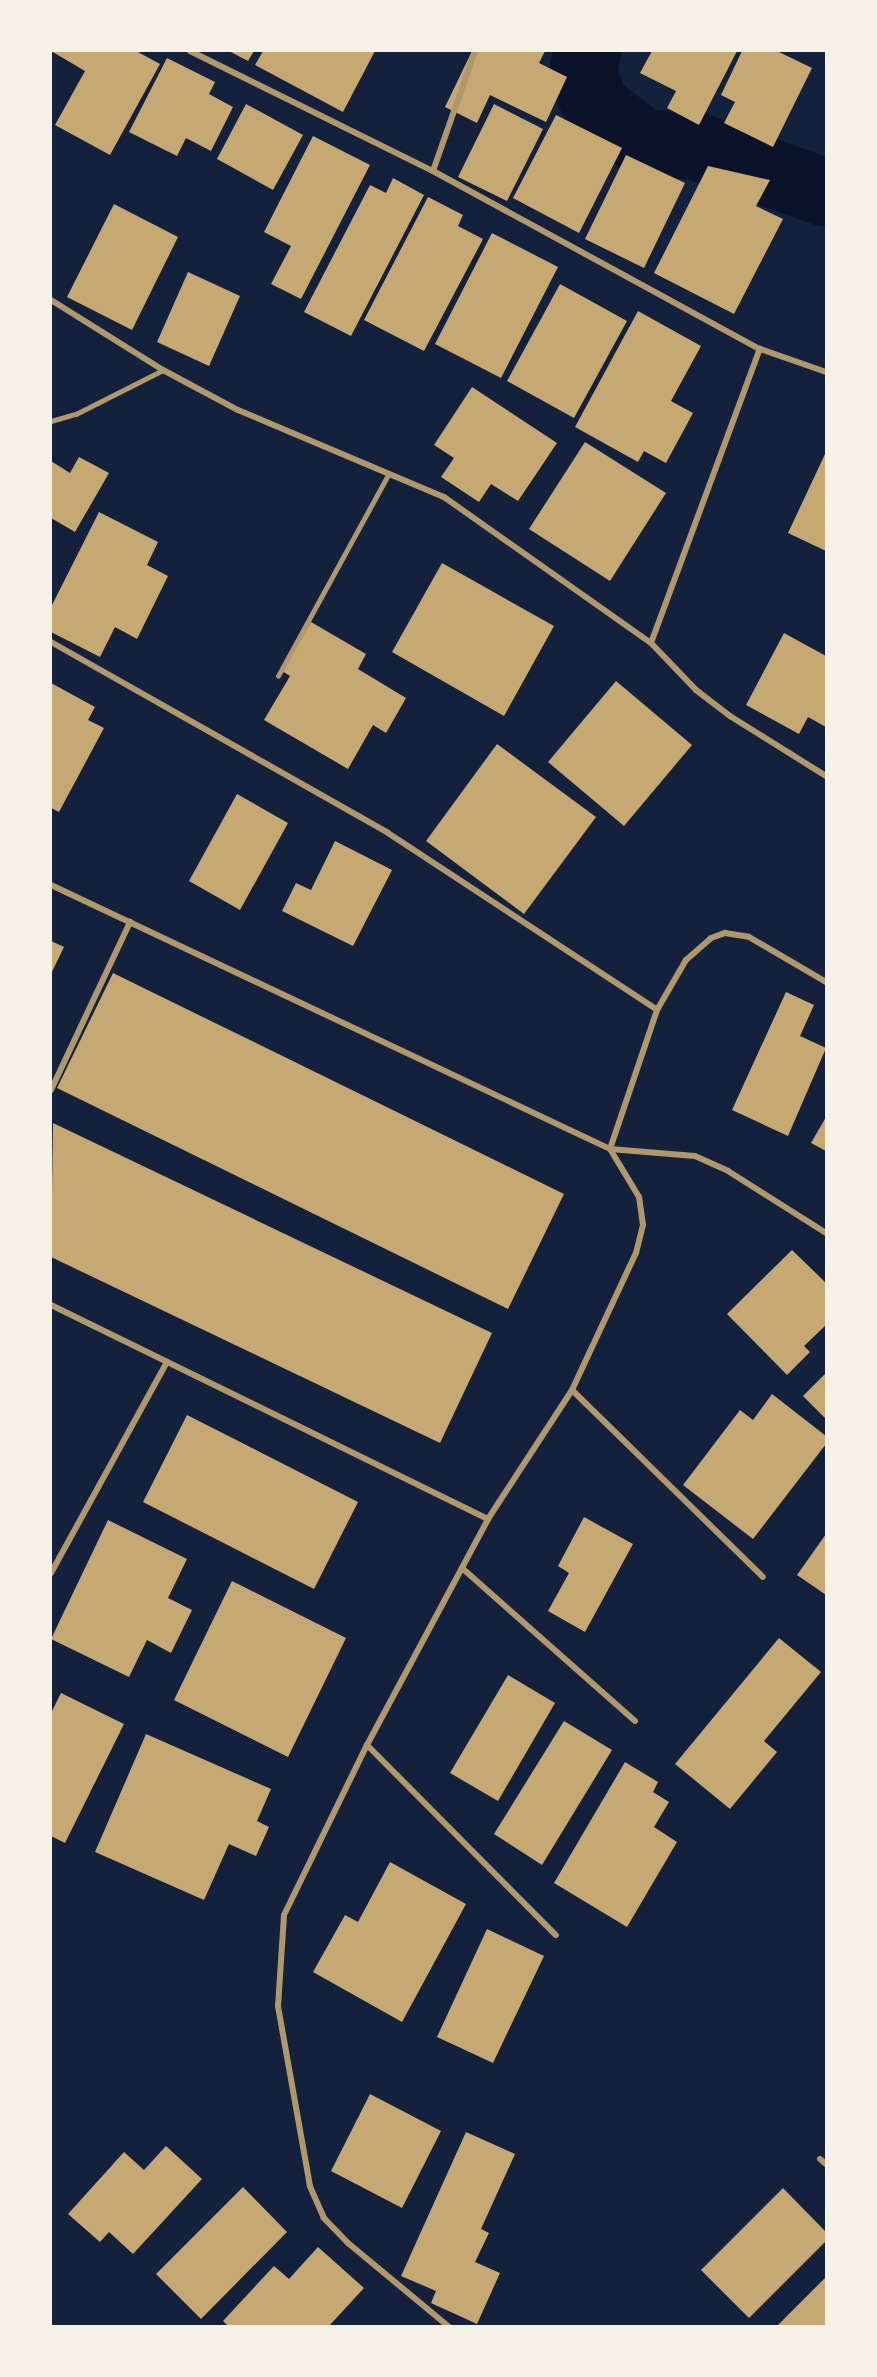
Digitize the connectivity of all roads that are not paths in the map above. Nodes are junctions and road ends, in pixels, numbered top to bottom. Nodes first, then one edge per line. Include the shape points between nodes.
1 (190, 51) edge
2 (475, 51) edge
3 (433, 171) junction
4 (51, 300) edge
5 (760, 349) junction
6 (163, 370) junction
7 (826, 372) edge
8 (51, 420) edge
9 (388, 475) junction
10 (51, 642) edge
11 (651, 643) junction
12 (278, 676) dead end
13 (826, 776) edge
14 (51, 885) edge
15 (130, 922) junction
16 (826, 982) edge
17 (657, 1010) junction
18 (51, 1090) edge
19 (610, 1149) junction
20 (826, 1233) edge
21 (51, 1305) edge
22 (167, 1362) junction
23 (572, 1390) junction
24 (488, 1520) junction
25 (462, 1568) junction
26 (51, 1573) edge
27 (764, 1577) dead end
28 (635, 1721) dead end
29 (367, 1745) junction
30 (556, 1935) dead end
31 (820, 2158) dead end
32 (826, 2164) edge
33 (448, 2326) edge

1 - 3 street
2 - 3 street
3 - 5 street
4 - 6 street
5 - 7 street
5 - 11 street
6 - 8 lane via 76,414
6 - 9 street via 238,410
9 - 11 street via 444,497
9 - 12 lane
10 - 17 street via 388,833
11 - 13 street via 696,690 730,716
14 - 15 street
15 - 18 street
15 - 19 street
16 - 17 street via 749,937 725,933 711,938 686,960
17 - 19 street
19 - 20 street via 695,1156 728,1171
19 - 23 street via 639,1197 643,1225 636,1253 606,1323
21 - 22 street
22 - 24 street
22 - 26 street
23 - 24 street
23 - 27 street
24 - 25 street
25 - 28 street
25 - 29 street
29 - 30 street
29 - 33 street via 284,1915 278,2006 309,2186 324,2218 348,2243
31 - 32 street

